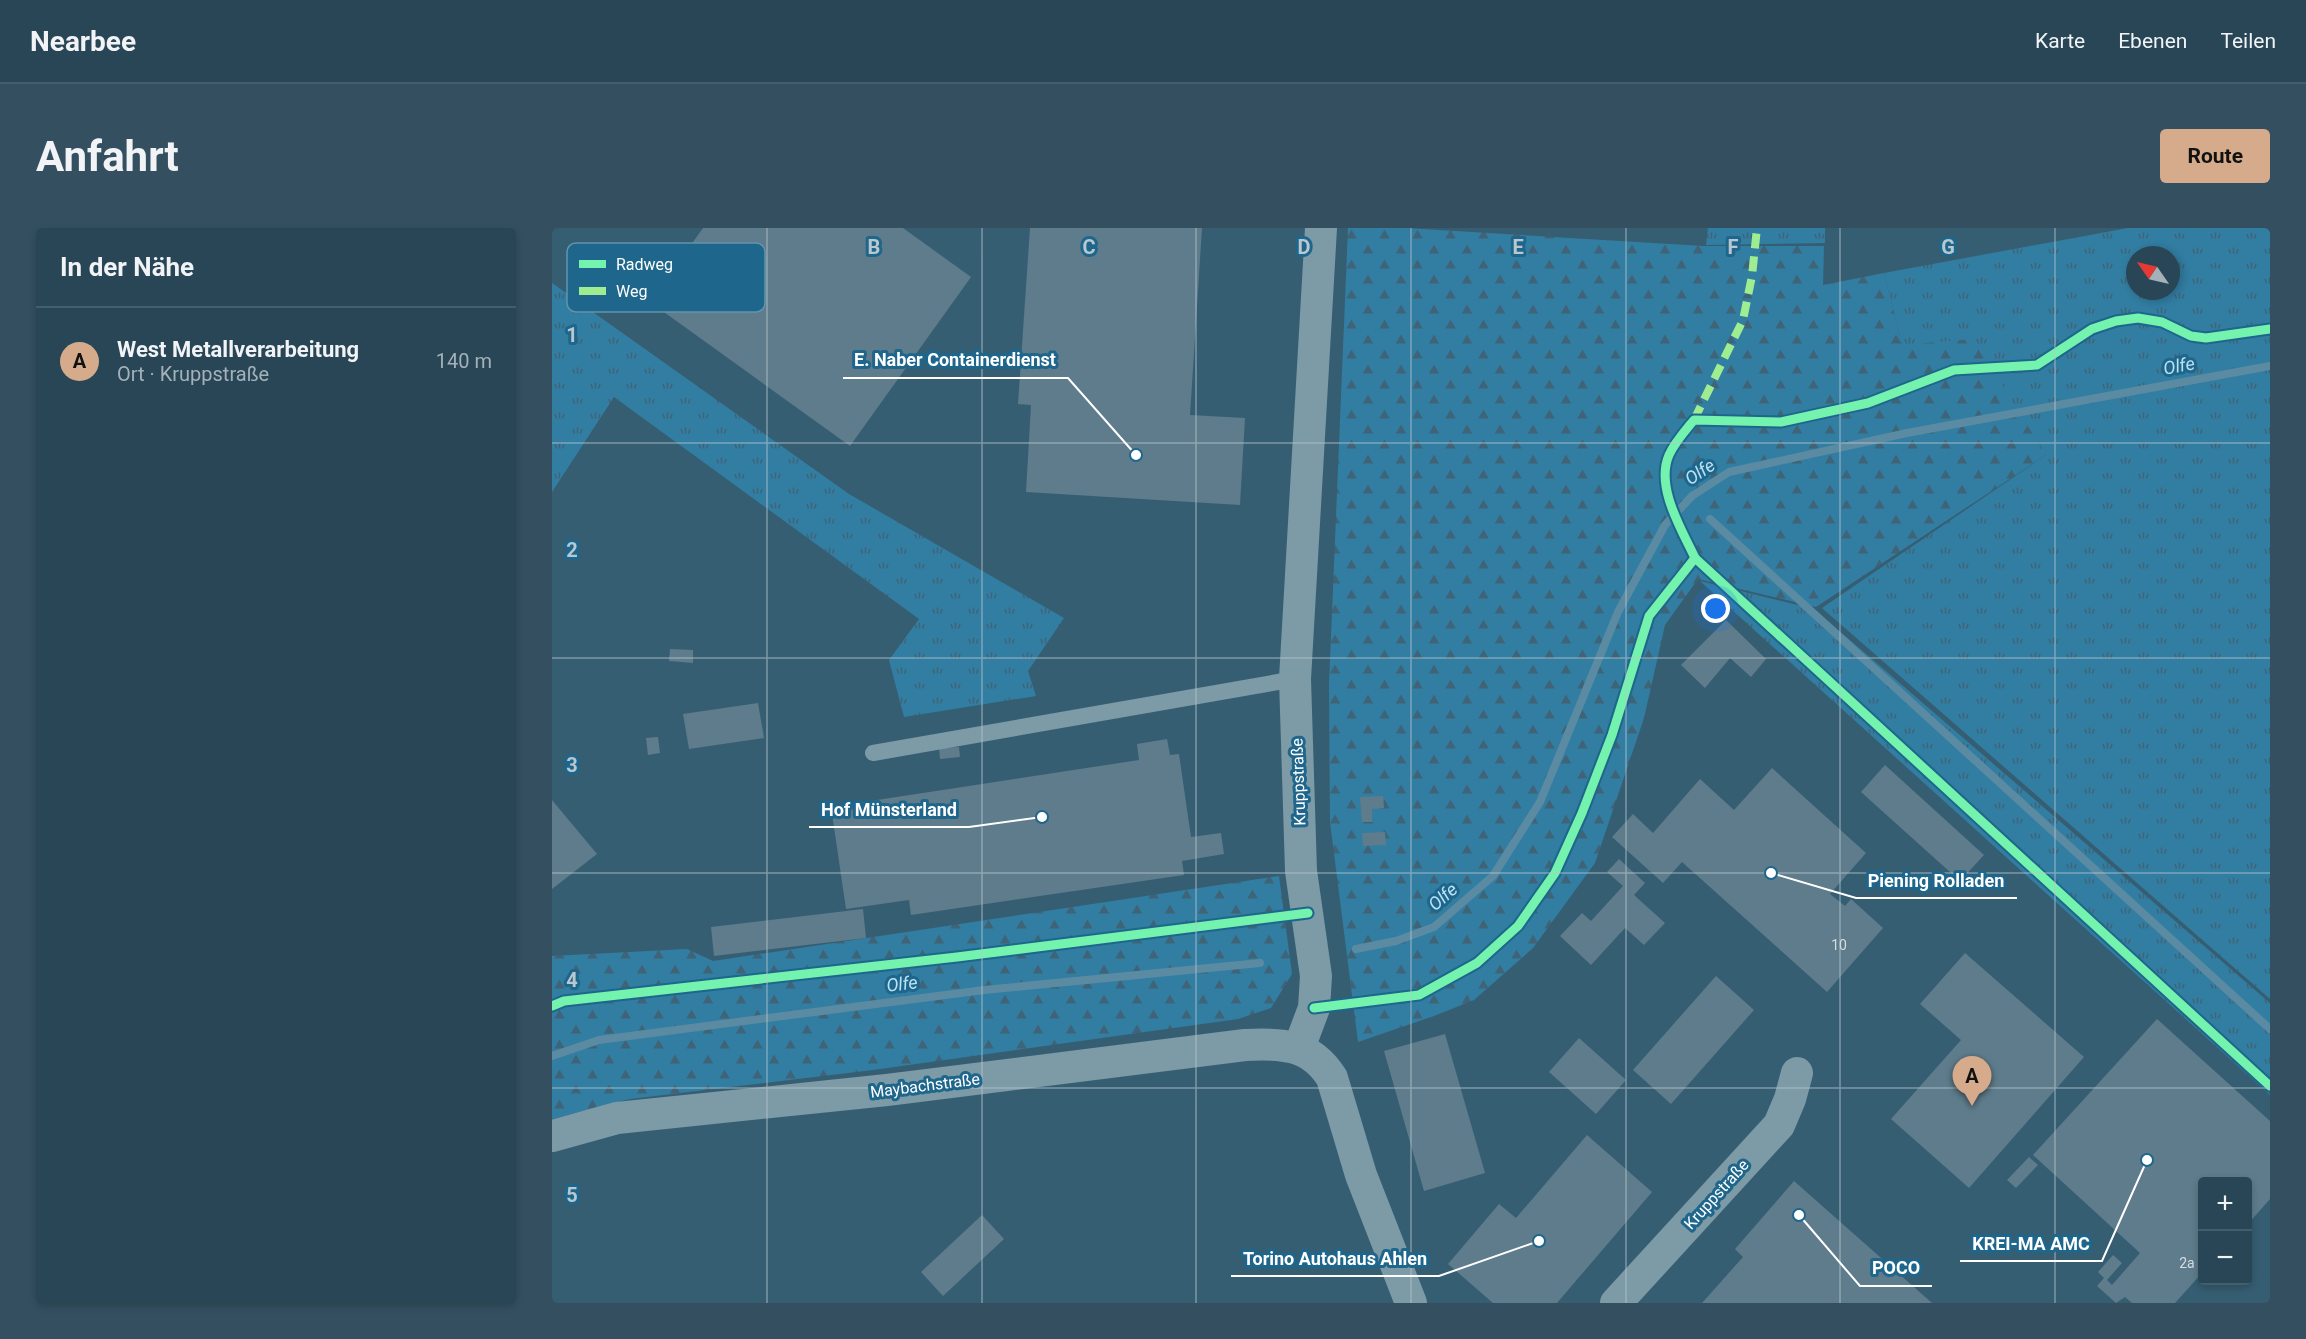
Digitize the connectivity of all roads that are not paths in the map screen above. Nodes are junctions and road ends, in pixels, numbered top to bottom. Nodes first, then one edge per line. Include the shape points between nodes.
1 (1320, 228) edge
2 (1295, 679) junction
3 (873, 753) dead end
4 (1299, 1048) junction
5 (1797, 1073) dead end
6 (552, 1136) edge
7 (1411, 1303) edge
8 (1616, 1303) edge

1 - 2 street, Kruppstraße
2 - 3 lane
2 - 4 street, Kruppstraße via 1300,871 1316,976 1314,1008
4 - 6 street, Maybachstraße via 1245,1045 617,1119
4 - 7 street via 1324,1065 1332,1078 1361,1175
5 - 8 street, Kruppstraße via 1779,1125

